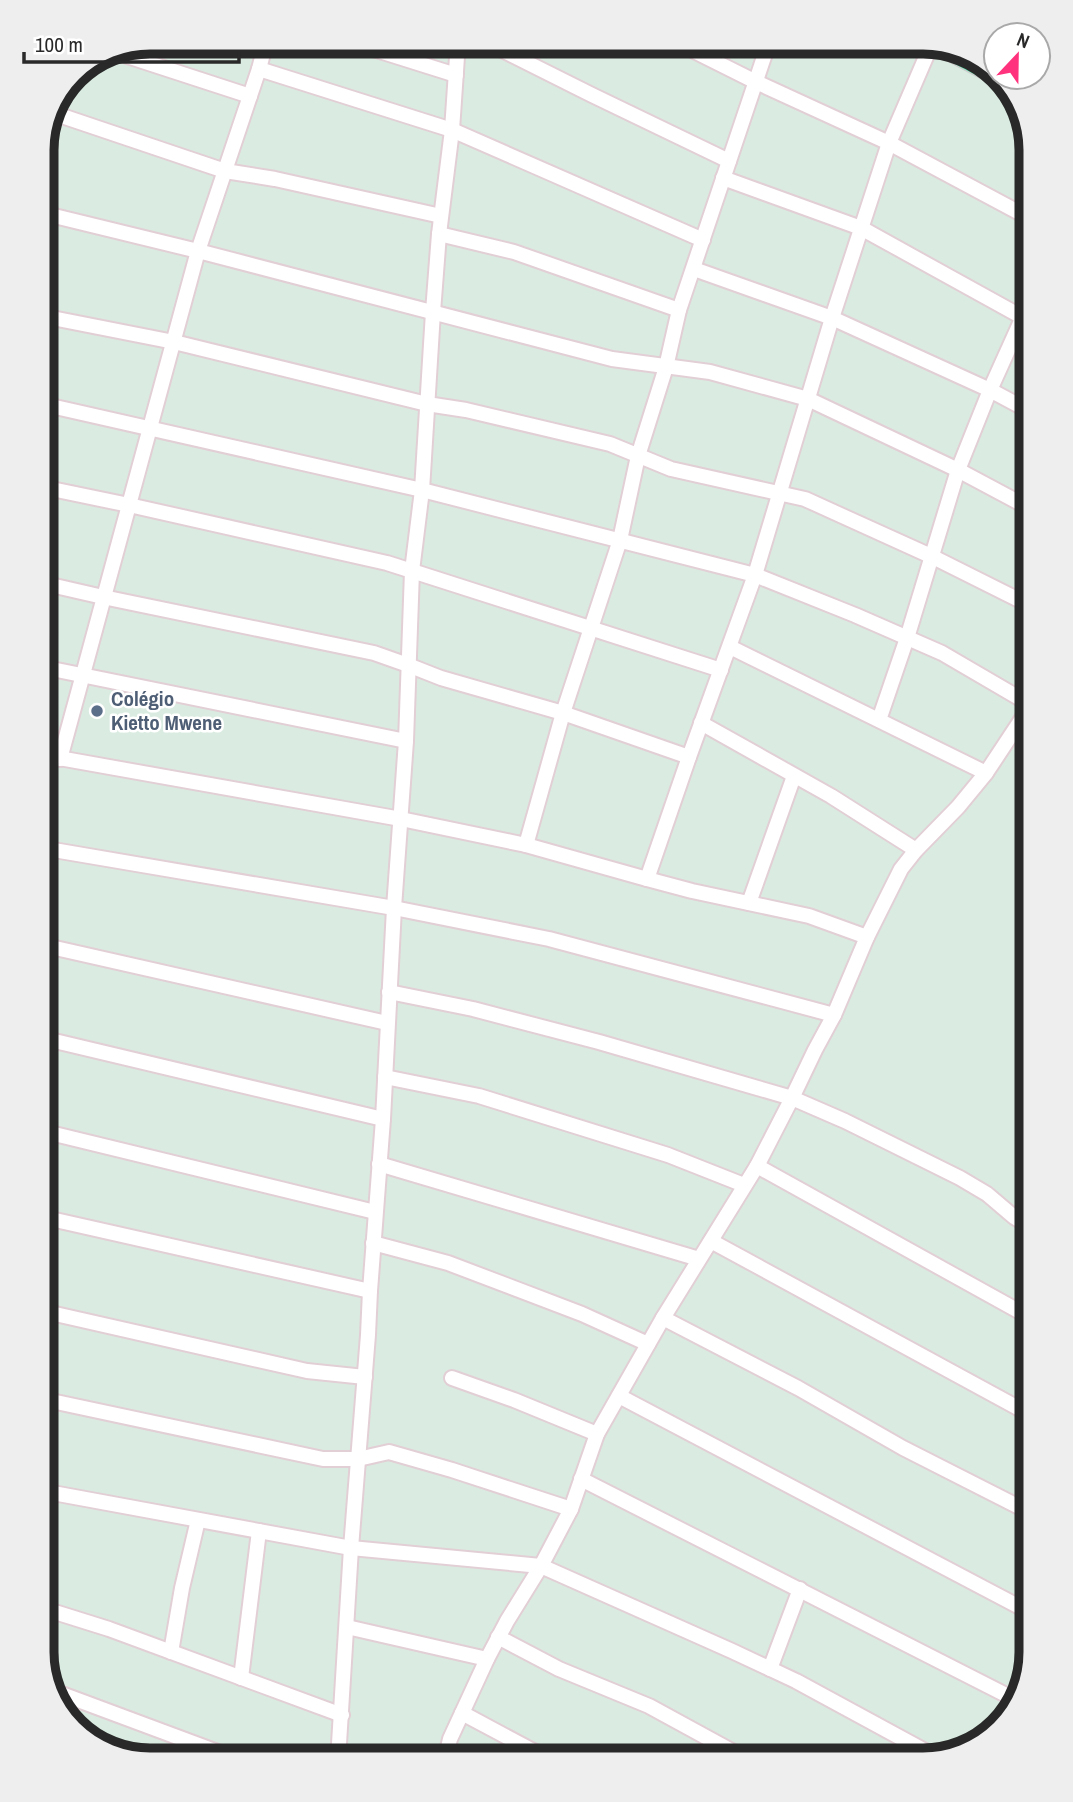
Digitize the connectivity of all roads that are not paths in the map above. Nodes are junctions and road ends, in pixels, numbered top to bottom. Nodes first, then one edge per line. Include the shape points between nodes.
1 (263, 54) edge
2 (389, 54) edge
3 (457, 54) edge
4 (511, 54) edge
5 (701, 54) edge
6 (765, 54) edge
7 (927, 54) edge
8 (130, 57) edge
9 (259, 69) junction
10 (456, 75) junction
11 (756, 82) junction
12 (250, 96) junction
13 (61, 116) edge
14 (452, 130) junction
15 (889, 142) junction
16 (729, 161) junction
17 (225, 171) junction
18 (723, 178) junction
19 (1019, 212) edge
20 (441, 216) junction
21 (54, 217) edge
22 (861, 228) junction
23 (439, 234) junction
24 (703, 240) junction
25 (198, 251) junction
26 (694, 269) junction
27 (679, 310) junction
28 (433, 312) junction
29 (1019, 316) edge
30 (54, 318) edge
31 (832, 318) junction
32 (1019, 335) edge
33 (174, 342) junction
34 (666, 367) junction
35 (990, 390) junction
36 (808, 399) junction
37 (427, 404) junction
38 (1019, 406) edge
39 (54, 407) edge
40 (149, 429) junction
41 (638, 456) junction
42 (958, 470) junction
43 (54, 489) edge
44 (422, 490) junction
45 (780, 492) junction
46 (1019, 503) edge
47 (130, 505) junction
48 (620, 540) junction
49 (933, 557) junction
50 (412, 571) junction
51 (755, 575) junction
52 (54, 586) edge
53 (103, 597) junction
54 (1019, 600) edge
55 (591, 628) junction
56 (907, 638) junction
57 (730, 647) junction
58 (408, 665) junction
59 (54, 669) edge
60 (721, 670) junction
61 (82, 675) junction
62 (1019, 698) edge
63 (563, 713) junction
64 (879, 720) junction
65 (701, 723) junction
66 (1019, 723) edge
67 (406, 741) junction
68 (54, 757) edge
69 (689, 757) junction
70 (60, 758) junction
71 (986, 773) junction
72 (794, 776) junction
73 (401, 819) junction
74 (526, 845) junction
75 (54, 850) edge
76 (916, 850) junction
77 (647, 879) junction
78 (749, 903) junction
79 (394, 908) junction
80 (867, 937) junction
81 (54, 948) edge
82 (389, 992) junction
83 (835, 1015) junction
84 (387, 1023) junction
85 (54, 1041) edge
86 (385, 1077) junction
87 (792, 1098) junction
88 (383, 1119) junction
89 (54, 1134) edge
90 (379, 1164) junction
91 (757, 1166) junction
92 (744, 1185) junction
93 (375, 1212) junction
94 (54, 1220) edge
95 (1019, 1220) edge
96 (711, 1241) junction
97 (373, 1243) junction
98 (699, 1259) junction
99 (370, 1292) junction
100 (1019, 1311) edge
101 (54, 1314) edge
102 (663, 1318) junction
103 (648, 1344) junction
104 (365, 1377) junction
105 (452, 1378) dead end
106 (619, 1396) junction
107 (54, 1402) edge
108 (1019, 1408) edge
109 (597, 1434) junction
110 (358, 1459) junction
111 (581, 1479) junction
112 (54, 1493) edge
113 (1019, 1507) edge
114 (570, 1509) junction
115 (198, 1520) junction
116 (259, 1531) junction
117 (351, 1548) junction
118 (541, 1566) junction
119 (800, 1589) junction
120 (1019, 1607) edge
121 (54, 1612) edge
122 (347, 1627) junction
123 (498, 1637) junction
124 (171, 1652) junction
125 (487, 1660) junction
126 (770, 1669) junction
127 (241, 1678) junction
128 (65, 1695) edge
129 (1008, 1696) edge
130 (462, 1713) junction
131 (342, 1715) junction
132 (207, 1748) edge
133 (339, 1748) edge
134 (448, 1748) edge
135 (528, 1748) edge
136 (726, 1748) edge
137 (919, 1748) edge

1 - 9 street
2 - 10 street
3 - 10 street
4 - 16 street
5 - 11 street
6 - 11 street
7 - 15 street
8 - 12 street
9 - 12 street
9 - 14 street
10 - 14 street
11 - 15 street
11 - 16 street
12 - 17 street
13 - 17 street
14 - 20 street
14 - 24 street
15 - 19 street
15 - 22 street
16 - 18 street
17 - 20 street
17 - 25 street
18 - 22 street
18 - 24 street
20 - 23 street
21 - 25 street
22 - 29 street
22 - 31 street
23 - 27 street via 514,251
23 - 28 street
24 - 26 street
25 - 28 street
25 - 33 street
26 - 27 street
26 - 31 street
27 - 34 street
28 - 34 street via 612,359
28 - 37 street
30 - 33 street
31 - 35 street
31 - 36 street
32 - 35 street
33 - 37 street
33 - 40 street
34 - 36 street via 710,372
34 - 41 street
35 - 38 street
35 - 42 street
36 - 42 street
36 - 45 street
37 - 41 street via 610,444
37 - 44 street
39 - 40 street
40 - 44 street
40 - 47 street
41 - 45 street via 671,469
41 - 48 street
42 - 46 street
42 - 49 street
43 - 47 street
44 - 48 street
44 - 50 street
45 - 49 street
45 - 51 street
47 - 50 street
47 - 53 street
48 - 51 street
48 - 55 street
49 - 54 street
49 - 56 street
50 - 55 street
50 - 58 street
51 - 56 street
51 - 57 street
52 - 53 street
53 - 58 street via 374,653
53 - 61 street
55 - 60 street
55 - 63 street
56 - 62 street
56 - 64 street
57 - 60 street
57 - 64 street
58 - 63 street
58 - 67 street
59 - 61 street
60 - 65 street
61 - 67 street
61 - 70 street
63 - 69 street
63 - 74 street
64 - 71 street
65 - 69 street
65 - 72 street
66 - 71 street
67 - 73 street
68 - 70 street
69 - 77 street
70 - 73 street
71 - 76 street
72 - 76 street
72 - 78 street
73 - 74 street
73 - 79 street
74 - 77 street
75 - 79 street
76 - 80 street via 901,869
77 - 78 street
78 - 80 street via 809,916
79 - 82 street
79 - 83 street via 549,939
80 - 83 street
81 - 84 street
82 - 84 street
82 - 87 street via 524,1022
83 - 87 street
84 - 86 street
85 - 88 street
86 - 88 street
86 - 92 street via 479,1096 668,1155
87 - 91 street
87 - 95 street via 960,1178
88 - 90 street
89 - 93 street
90 - 93 street
90 - 98 street
91 - 92 street
91 - 100 street
92 - 96 street
93 - 97 street
94 - 99 street
96 - 98 street
96 - 108 street
97 - 99 street
97 - 103 street via 448,1263
98 - 102 street
99 - 104 street
101 - 104 street via 307,1371
102 - 103 street
102 - 113 street
103 - 106 street
104 - 110 street
105 - 109 street
106 - 109 street
106 - 120 street
107 - 110 street via 323,1459
109 - 111 street
110 - 114 street via 389,1452
110 - 117 street
111 - 114 street
111 - 119 street
112 - 115 street
114 - 118 street
115 - 116 street
115 - 124 street
116 - 117 street
116 - 127 street
117 - 118 street
117 - 122 street
118 - 123 street
118 - 126 street
119 - 126 street
119 - 129 street
121 - 124 street
122 - 125 street
122 - 131 street
123 - 125 street
123 - 136 street via 649,1706
124 - 127 street
125 - 130 street
126 - 137 street
127 - 131 street
128 - 132 street
130 - 134 street
130 - 135 street
131 - 133 street

